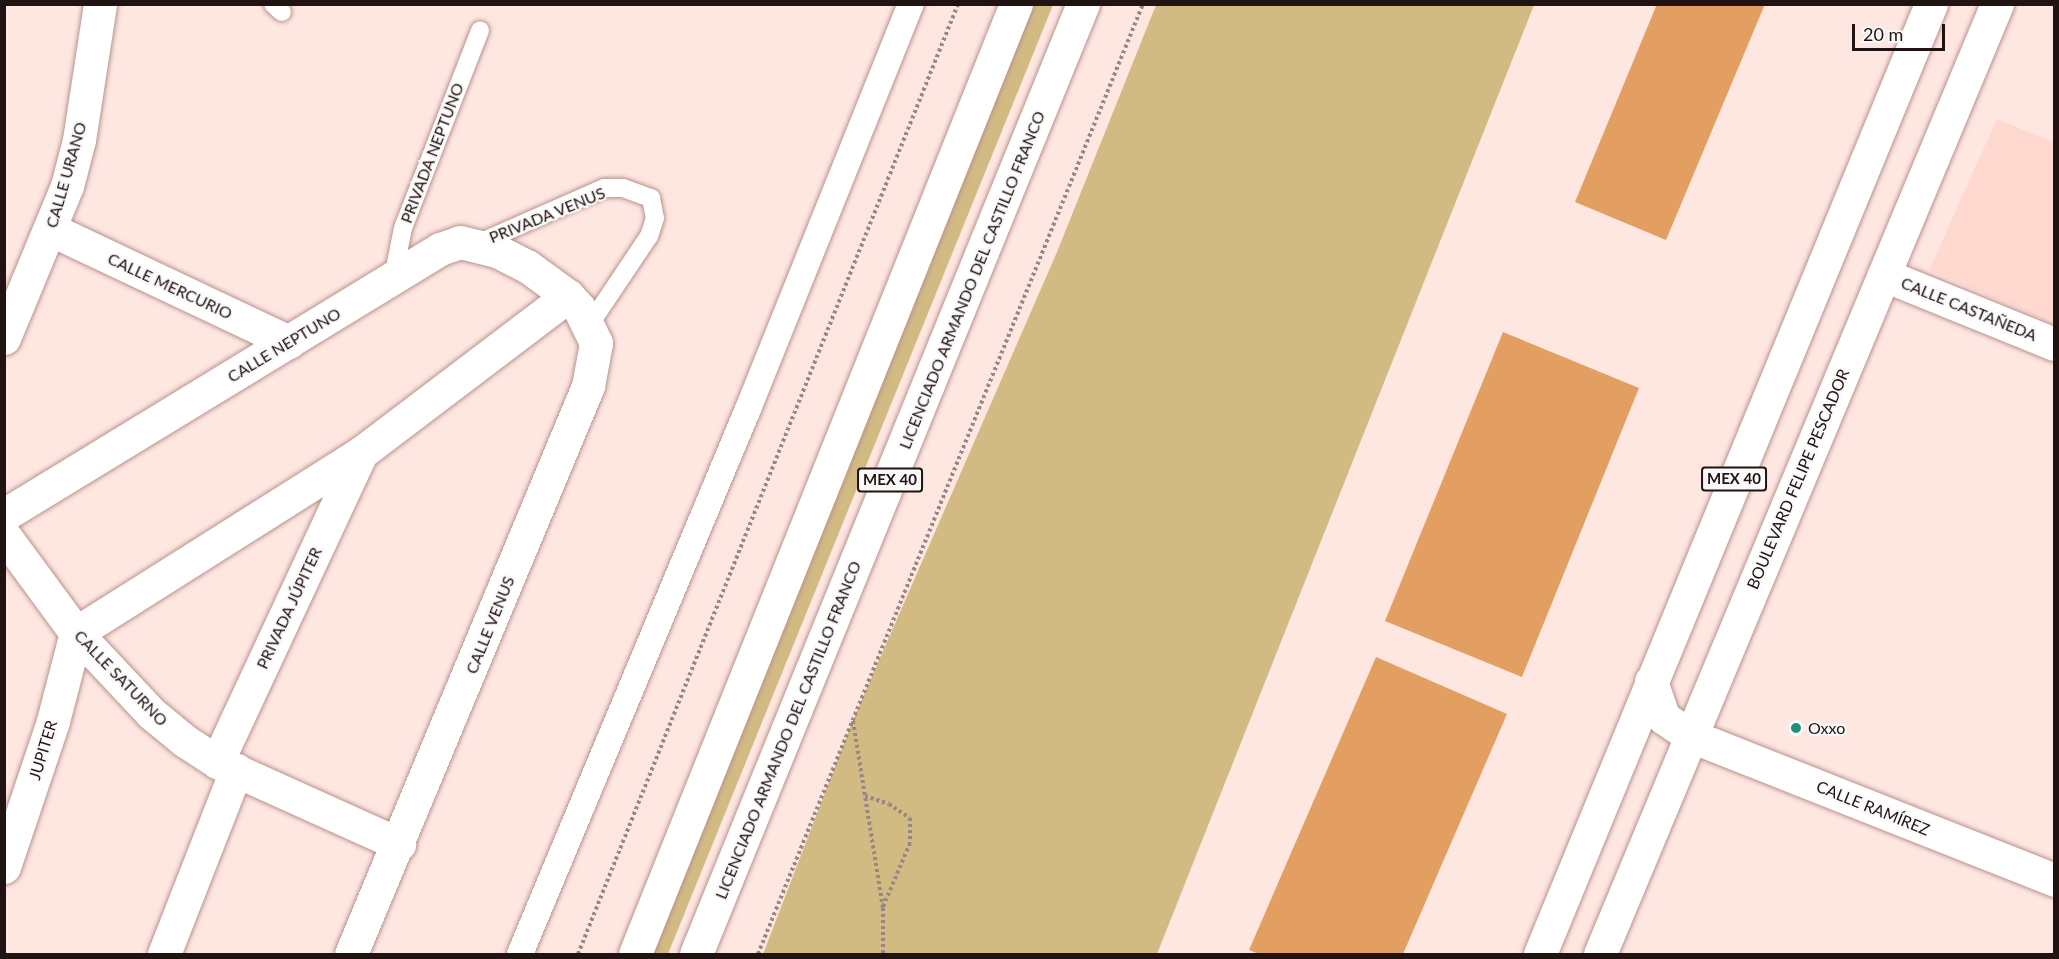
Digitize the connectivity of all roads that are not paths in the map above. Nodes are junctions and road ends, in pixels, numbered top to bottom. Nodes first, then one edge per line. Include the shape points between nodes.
1 (100, 4) edge
2 (911, 4) edge
3 (1016, 4) edge
4 (1083, 4) edge
5 (1931, 4) edge
6 (1997, 4) edge
7 (480, 30) dead end
8 (52, 230) junction
9 (476, 244) junction
10 (1884, 275) junction
11 (393, 278) junction
12 (568, 296) junction
13 (590, 324) junction
14 (4, 338) edge
15 (289, 342) junction
16 (2055, 344) edge
17 (361, 453) junction
18 (4, 515) edge
19 (4, 535) edge
20 (76, 633) junction
21 (1651, 681) junction
22 (1691, 736) junction
23 (226, 766) junction
24 (399, 844) junction
25 (4, 867) edge
26 (2055, 880) edge
27 (164, 954) edge
28 (351, 954) edge
29 (520, 954) edge
30 (635, 954) edge
31 (696, 954) edge
32 (1540, 954) edge
33 (1600, 954) edge

1 - 8 street, CALLE URANO via 79,140
2 - 29 street via 748,410
3 - 30 street
4 - 31 street, LICENCIADO ARMANDO DEL CASTILLO FRANCO / MEX 40
5 - 21 street, MEX 40
6 - 10 street, BOULEVARD FELIPE PESCADOR / MEX 40
7 - 11 lane, PRIVADA NEPTUNO via 403,228
8 - 14 street, CALLE URANO
8 - 15 street, CALLE MERCURIO
9 - 11 street, CALLE NEPTUNO via 460,242 440,249
9 - 12 street, CALLE NEPTUNO via 527,266
9 - 13 lane, PRIVADA VENUS via 604,188 623,188 651,198 655,218 649,236
10 - 16 street, CALLE CASTAÑEDA
10 - 22 street, BOULEVARD FELIPE PESCADOR / MEX 40
11 - 15 street, CALLE NEPTUNO
12 - 13 street, CALLE VENUS
12 - 17 street, PRIVADA JÚPITER
13 - 24 street, CALLE VENUS via 596,343 588,386
15 - 18 street, CALLE NEPTUNO
17 - 20 street, PRIVADA JÚPITER
17 - 23 street, PRIVADA JÚPITER
19 - 20 street, CALLE SATURNO
20 - 23 street, CALLE SATURNO via 151,713
20 - 25 street, JUPITER via 49,732
21 - 22 street, CALLE RAMÍREZ via 1664,718
21 - 32 street, MEX 40
22 - 26 street, CALLE RAMÍREZ
22 - 33 street, BOULEVARD FELIPE PESCADOR / MEX 40
23 - 24 street, CALLE SATURNO
23 - 27 street, PRIVADA JÚPITER
24 - 28 street, CALLE VENUS

